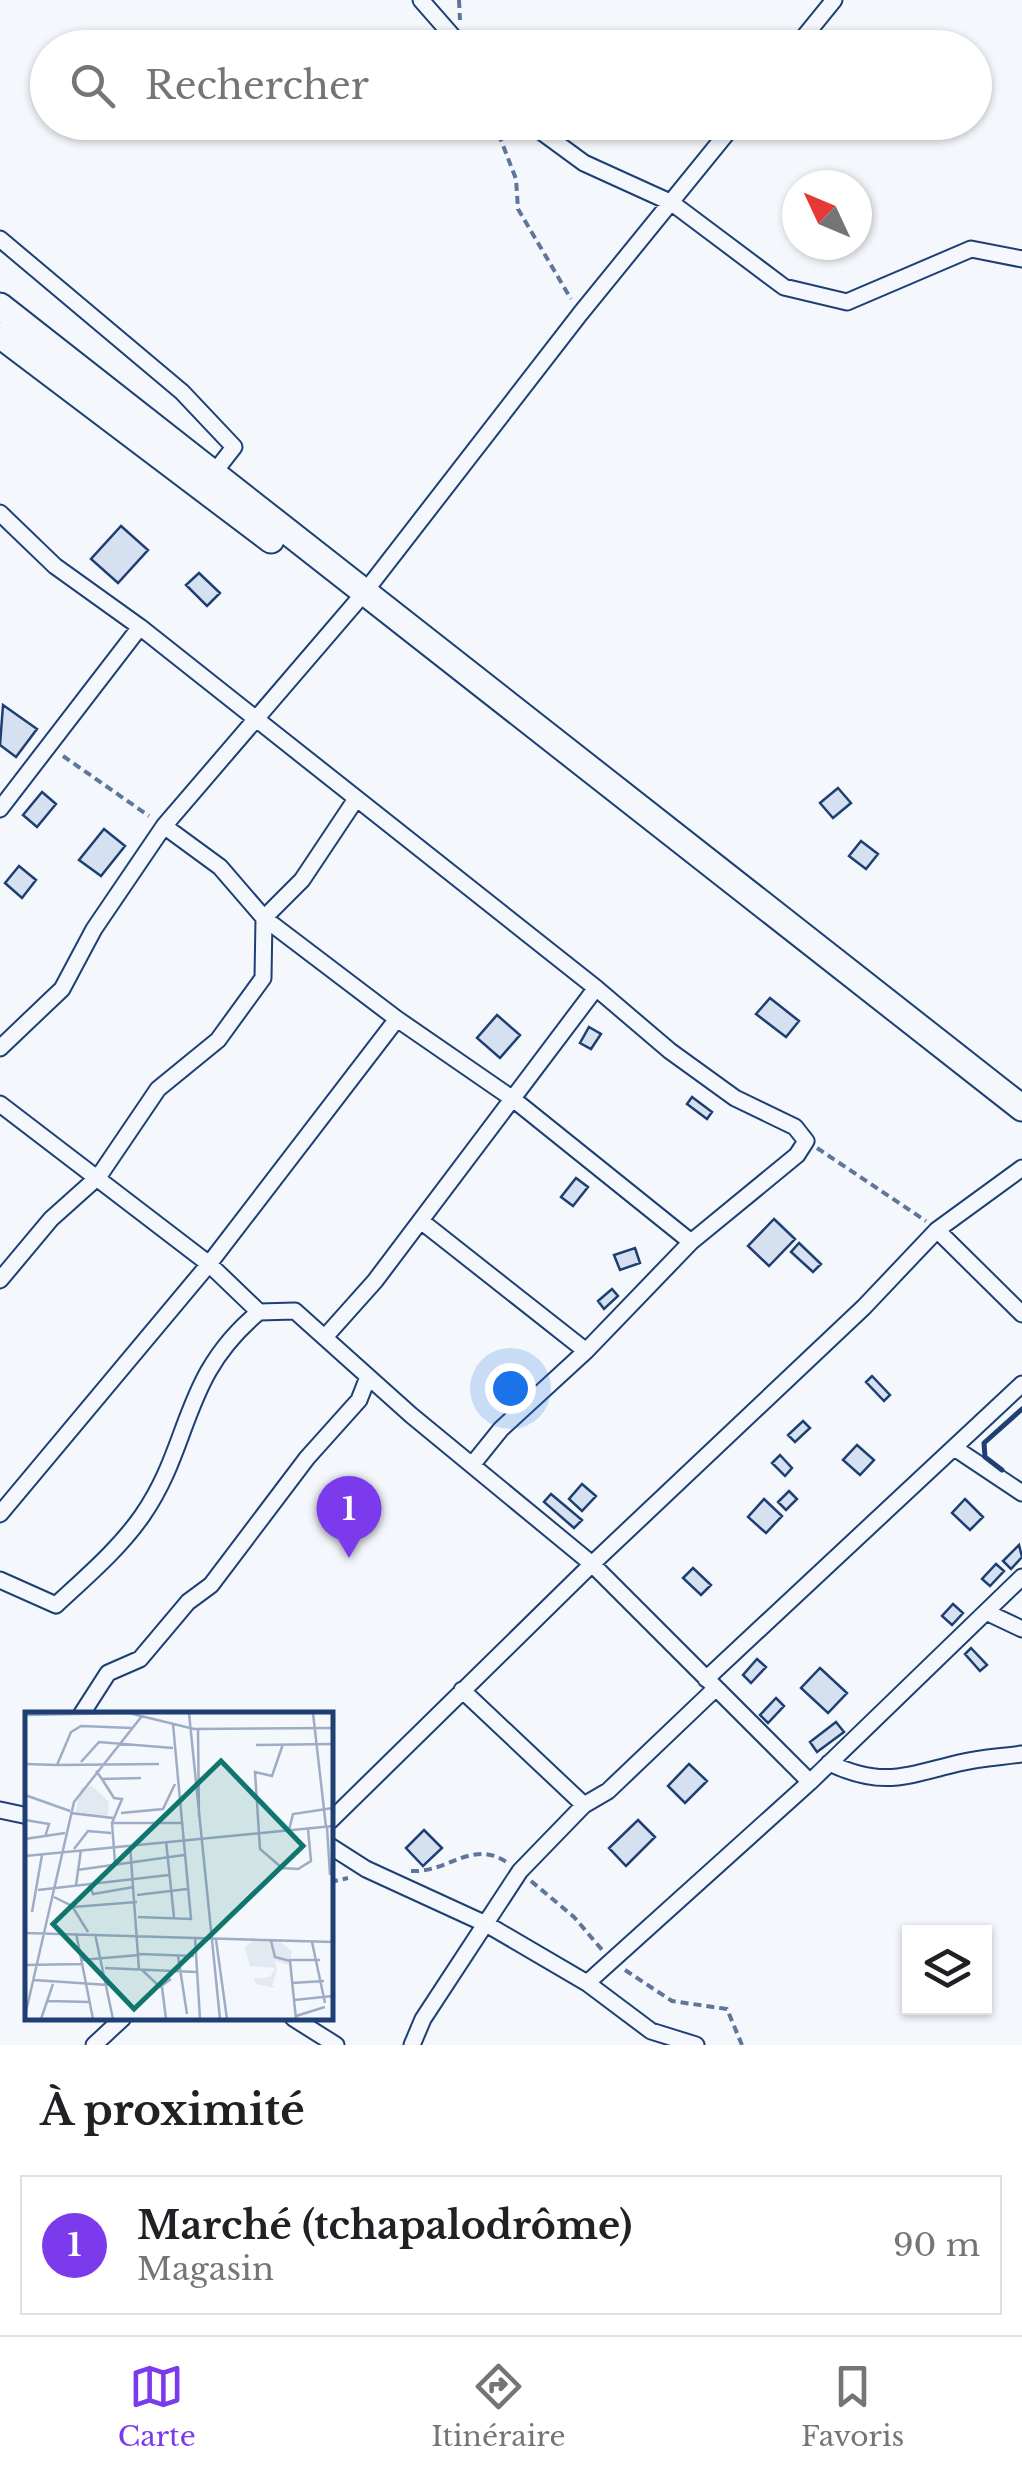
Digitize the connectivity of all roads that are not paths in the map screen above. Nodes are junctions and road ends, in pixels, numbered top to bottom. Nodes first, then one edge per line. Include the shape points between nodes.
1 (422, 0) edge
2 (834, 0) edge
3 (448, 30) edge
4 (810, 30) edge
5 (552, 140) edge
6 (722, 140) edge
7 (672, 203) junction
8 (0, 240) edge
9 (1022, 259) edge
10 (0, 306) edge
11 (0, 336) edge
12 (213, 474) junction
13 (0, 513) edge
14 (360, 598) junction
15 (140, 627) junction
16 (254, 718) junction
17 (356, 799) junction
18 (0, 810) edge
19 (164, 826) junction
20 (264, 918) junction
21 (596, 988) junction
22 (397, 1020) junction
23 (0, 1048) edge
24 (513, 1099) junction
25 (0, 1104) edge
26 (1022, 1108) edge
27 (1022, 1126) edge
28 (1022, 1168) edge
29 (98, 1176) junction
30 (421, 1221) junction
31 (937, 1230) junction
32 (690, 1242) junction
33 (209, 1264) junction
34 (0, 1280) edge
35 (260, 1312) junction
36 (1022, 1314) edge
37 (324, 1337) junction
38 (586, 1352) junction
39 (368, 1377) junction
40 (1022, 1384) edge
41 (956, 1448) junction
42 (472, 1465) junction
43 (1022, 1493) edge
44 (0, 1514) edge
45 (592, 1564) junction
46 (1022, 1577) edge
47 (0, 1580) edge
48 (986, 1612) junction
49 (1022, 1629) edge
50 (711, 1684) junction
51 (462, 1690) junction
52 (83, 1712) edge
53 (1022, 1754) edge
54 (829, 1764) junction
55 (810, 1782) junction
56 (584, 1804) junction
57 (332, 1820) edge
58 (332, 1847) edge
59 (488, 1924) junction
60 (588, 1983) junction
61 (121, 2020) edge
62 (297, 2020) edge
63 (94, 2045) edge
64 (336, 2045) edge
65 (412, 2045) edge
66 (696, 2045) edge

1 - 3 street
2 - 4 street
5 - 7 street via 584,164
6 - 7 street
7 - 9 street via 784,287 847,302 971,249
7 - 14 street
8 - 12 street via 182,392 234,447
10 - 12 main road
11 - 14 main road
12 - 14 main road
13 - 15 street via 55,566
14 - 16 street
14 - 26 main road
14 - 27 main road
15 - 16 street
15 - 18 street
16 - 17 street
16 - 19 street
17 - 20 street via 302,880
17 - 21 street
19 - 20 street via 220,867
19 - 23 street via 94,929 62,990
20 - 22 street
20 - 29 street via 262,978 218,1040 158,1089
21 - 24 street
21 - 32 street via 670,1051 735,1098 795,1127 806,1141
22 - 24 street
22 - 33 street
24 - 30 street
24 - 32 street
25 - 29 street
28 - 31 street
29 - 33 street
29 - 34 street
30 - 37 street
30 - 38 street
31 - 36 street
31 - 45 street
32 - 38 street
33 - 35 street
33 - 44 street
35 - 37 street via 296,1310
35 - 47 street via 230,1336 193,1395 143,1515 98,1566 56,1605
37 - 39 street
38 - 42 street
39 - 42 street
39 - 52 street via 359,1400 212,1585 188,1602 140,1659 108,1673
40 - 41 street
41 - 43 street
41 - 50 street
42 - 45 street
45 - 50 street
45 - 51 street
46 - 48 street
48 - 49 street
48 - 54 street
50 - 55 street
50 - 56 street via 608,1791
51 - 56 street
51 - 57 street
53 - 54 street via 898,1779 857,1776
54 - 55 street
55 - 60 street
56 - 59 street via 520,1872
58 - 59 street
59 - 60 street
59 - 65 street
60 - 66 street via 651,2031
61 - 63 street
62 - 64 street

